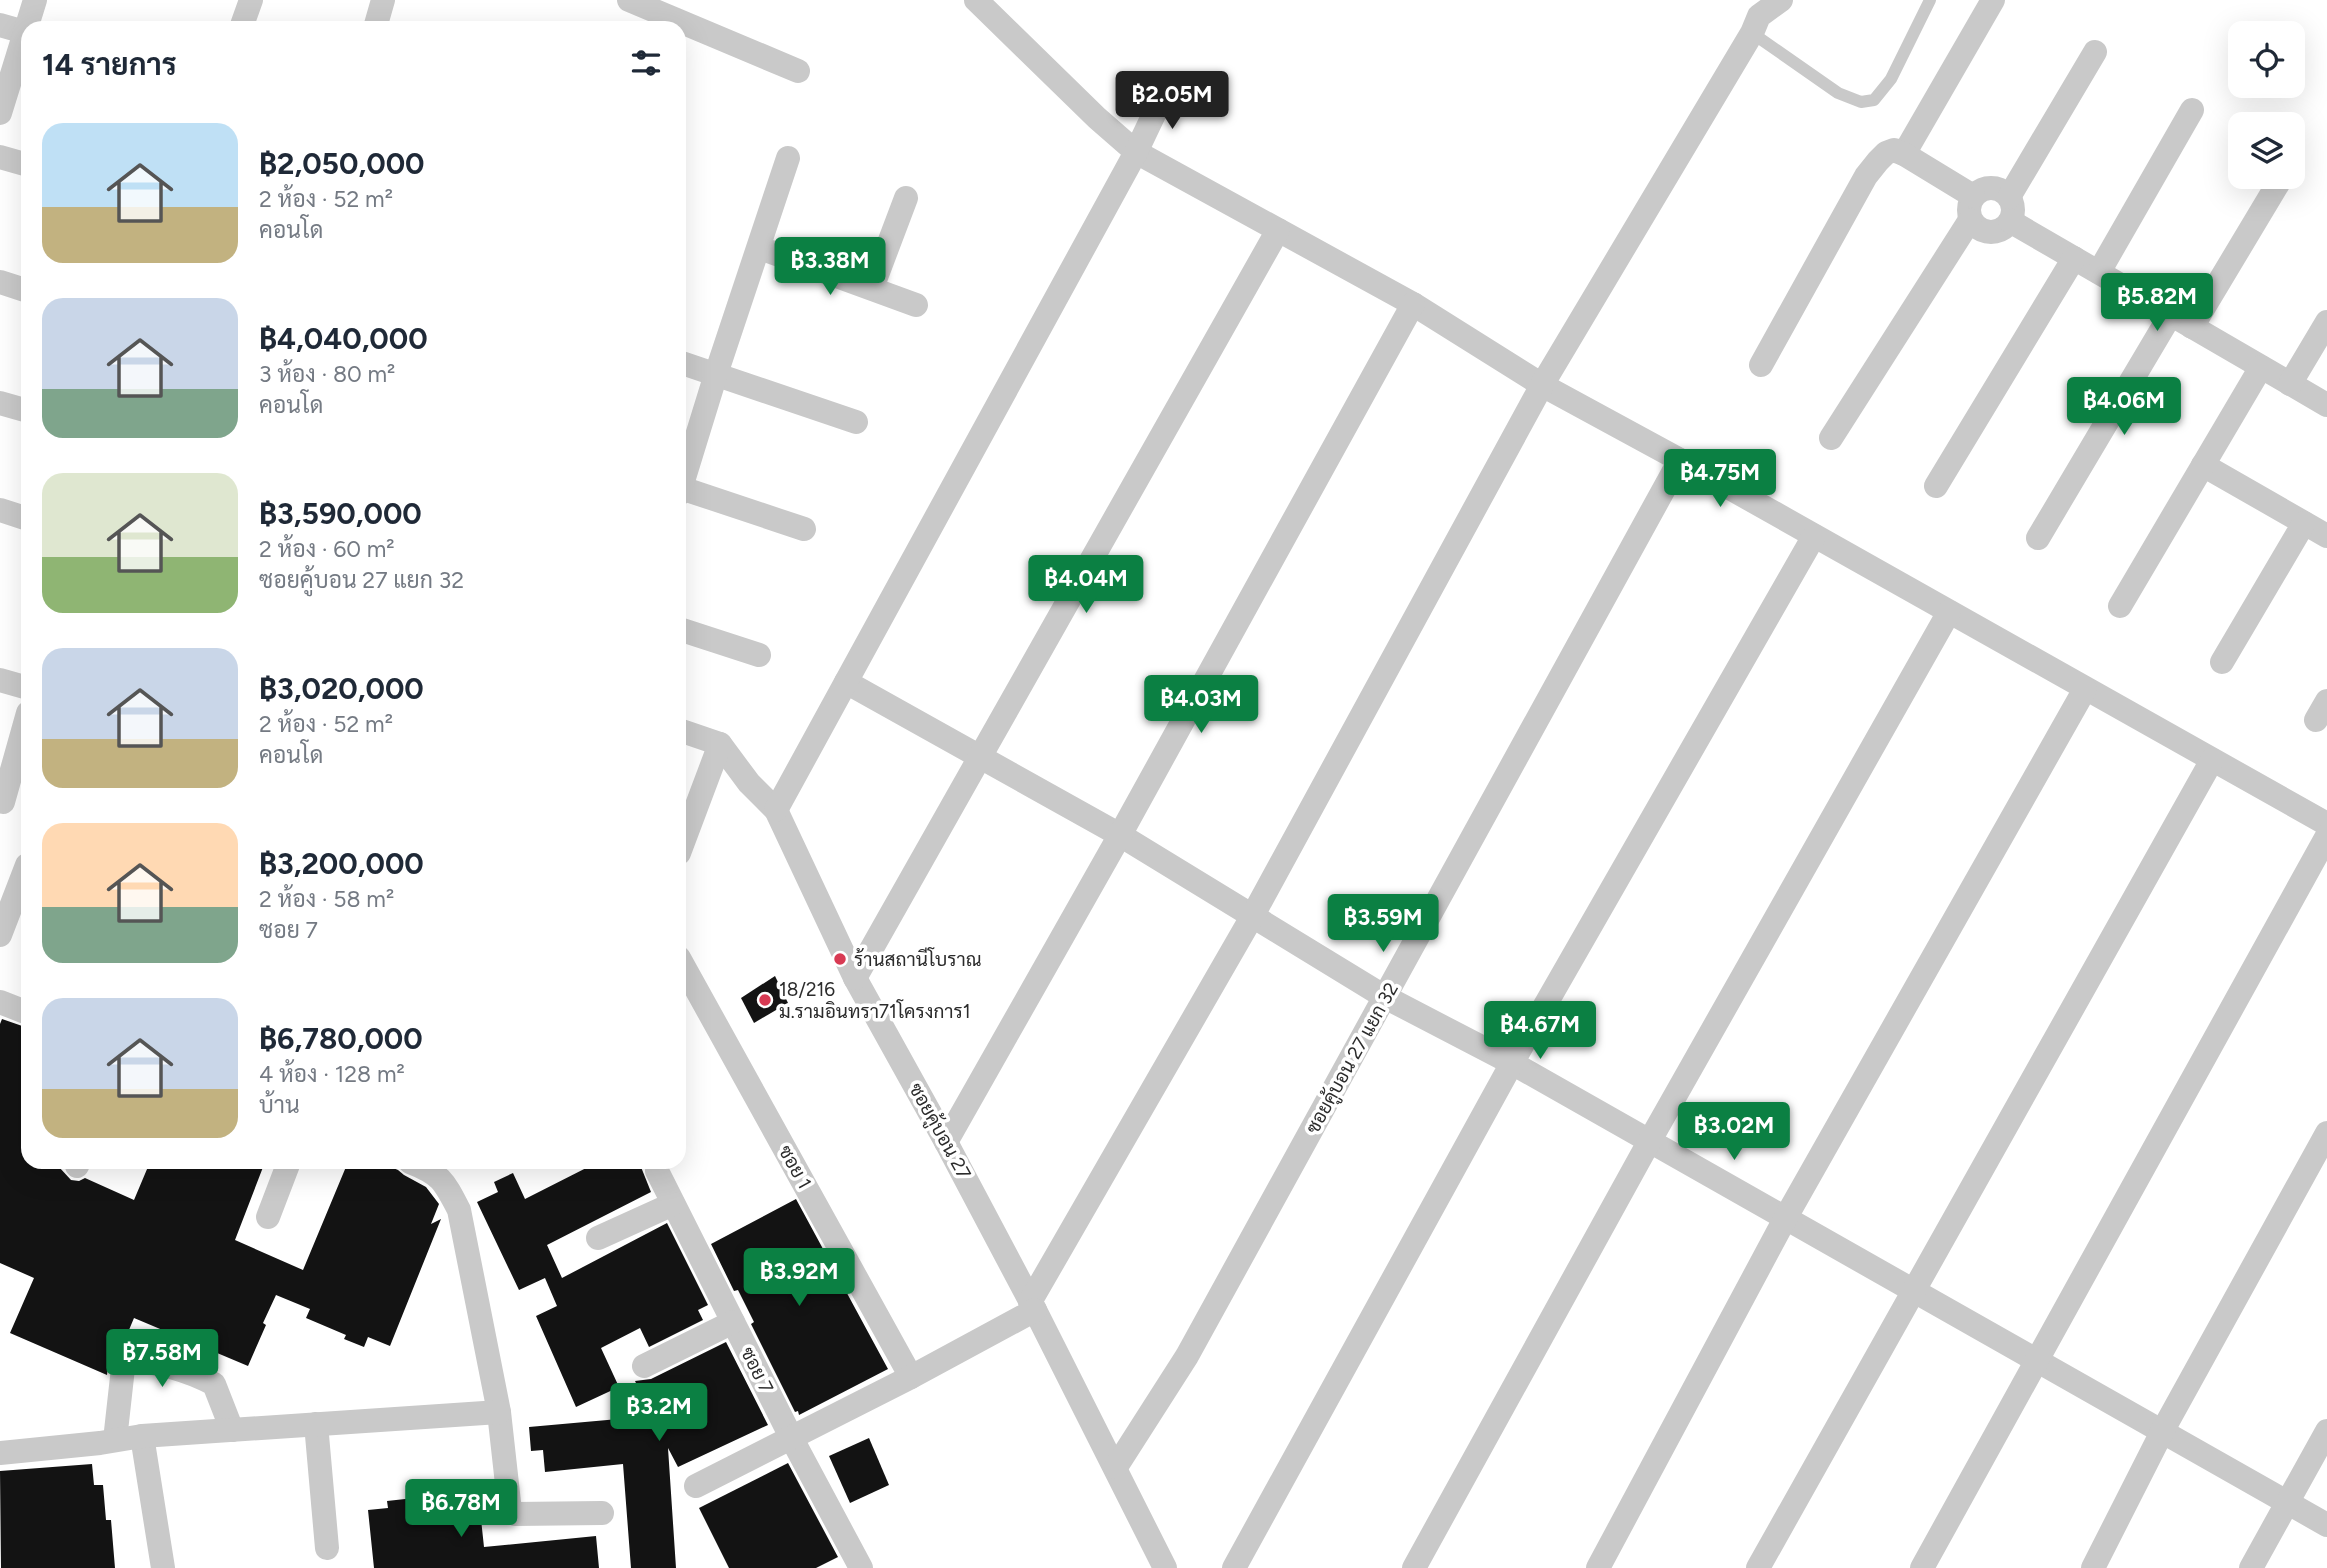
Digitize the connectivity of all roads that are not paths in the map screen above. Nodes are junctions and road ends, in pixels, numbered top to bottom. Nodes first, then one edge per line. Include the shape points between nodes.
1 (35, 0) edge
2 (251, 0) edge
3 (383, 0) edge
4 (629, 0) edge
5 (976, 0) edge
6 (1781, 0) edge
7 (1930, 0) edge
8 (1993, 0) edge
9 (1754, 16) edge
10 (29, 21) edge
11 (244, 21) edge
12 (377, 21) edge
13 (679, 21) edge
14 (686, 24) edge
15 (0, 25) edge
16 (21, 31) edge
17 (21, 48) edge
18 (2095, 52) dead end
19 (798, 71) dead end
20 (1166, 89) dead end
21 (2192, 110) dead end
22 (0, 113) edge
23 (1136, 152) junction
24 (1904, 154) junction
25 (0, 157) edge
26 (788, 158) dead end
27 (21, 163) edge
28 (2275, 189) edge
29 (906, 198) dead end
30 (1972, 208) junction
31 (2010, 209) junction
32 (1278, 230) junction
33 (760, 248) junction
34 (2074, 258) junction
35 (2098, 272) junction
36 (0, 282) edge
37 (872, 288) junction
38 (21, 289) edge
39 (1413, 303) junction
40 (916, 305) dead end
41 (2171, 314) junction
42 (2327, 323) edge
43 (2192, 327) junction
44 (686, 364) edge
45 (1761, 365) dead end
46 (2261, 367) junction
47 (716, 373) junction
48 (2290, 384) junction
49 (1542, 385) junction
50 (0, 402) edge
51 (2327, 405) edge
52 (21, 409) edge
53 (856, 422) dead end
54 (1830, 438) dead end
55 (1680, 460) junction
56 (2203, 465) junction
57 (686, 471) edge
58 (1936, 486) dead end
59 (686, 493) edge
60 (0, 510) edge
61 (21, 517) edge
62 (2304, 523) junction
63 (804, 528) dead end
64 (1814, 536) junction
65 (2327, 536) edge
66 (2038, 538) dead end
67 (2120, 606) dead end
68 (1949, 611) junction
69 (686, 631) edge
70 (759, 654) dead end
71 (2222, 662) dead end
72 (0, 680) edge
73 (846, 682) junction
74 (21, 686) edge
75 (2085, 689) junction
76 (686, 732) edge
77 (21, 738) edge
78 (720, 744) junction
79 (979, 757) junction
80 (2212, 760) junction
81 (3, 802) dead end
82 (776, 810) junction
83 (2327, 824) edge
84 (686, 834) edge
85 (1120, 835) junction
86 (2327, 836) edge
87 (21, 881) edge
88 (1253, 915) junction
89 (0, 935) edge
90 (686, 971) edge
91 (855, 978) junction
92 (1385, 997) junction
93 (0, 1002) edge
94 (21, 1010) edge
95 (1512, 1063) junction
96 (2327, 1133) edge
97 (946, 1142) junction
98 (1649, 1142) junction
99 (286, 1169) edge
100 (430, 1169) edge
101 (657, 1171) dead end
102 (673, 1204) junction
103 (268, 1217) dead end
104 (1786, 1217) junction
105 (598, 1238) dead end
106 (1914, 1290) junction
107 (1033, 1306) junction
108 (733, 1322) junction
109 (2038, 1360) junction
110 (644, 1366) dead end
111 (911, 1377) junction
112 (499, 1412) junction
113 (316, 1424) junction
114 (232, 1430) junction
115 (2163, 1430) junction
116 (2327, 1431) edge
117 (142, 1436) junction
118 (792, 1438) junction
119 (115, 1440) junction
120 (0, 1453) edge
121 (1116, 1467) junction
122 (696, 1486) dead end
123 (2288, 1503) junction
124 (602, 1513) dead end
125 (2327, 1525) edge
126 (327, 1548) dead end
127 (853, 1565) edge
128 (163, 1568) edge
129 (1165, 1568) edge
130 (1234, 1568) edge
131 (1414, 1568) edge
132 (1598, 1568) edge
133 (1758, 1568) edge
134 (1922, 1568) edge
135 (2093, 1568) edge
136 (2251, 1568) edge

1 - 10 street
2 - 11 street
3 - 12 street
4 - 13 street
5 - 23 street
6 - 9 street
7 - 9 lane via 1891,79 1874,100 1861,102 1838,93
8 - 24 street
9 - 49 street
14 - 19 street
15 - 16 street
17 - 22 street
18 - 31 street
20 - 23 street
21 - 35 street
23 - 32 street
23 - 73 street
24 - 30 street
24 - 45 street via 1886,153 1866,176
25 - 27 street
26 - 33 street
28 - 43 street
29 - 37 street
30 - 31 street via 1987,188 1995,188
30 - 31 street via 1982,231 1990,233 2005,227
30 - 54 street
31 - 34 street
32 - 39 street
32 - 79 street
33 - 37 street
33 - 47 street
34 - 35 street
34 - 58 street
35 - 41 street
36 - 38 street
37 - 40 street
39 - 49 street
39 - 85 street
41 - 43 street
41 - 66 street
42 - 48 street
43 - 46 street
44 - 47 street
46 - 48 street
46 - 56 street
47 - 53 street
47 - 57 street
48 - 51 street
49 - 55 street
49 - 88 street
50 - 52 street
55 - 64 street
55 - 92 street, ซอยคู้บอน 27 แยก 32
56 - 62 street
56 - 67 street
59 - 63 street
60 - 61 street
62 - 65 street
62 - 71 street
64 - 68 street
64 - 95 street
68 - 75 street
68 - 98 street
69 - 70 street
72 - 74 street
73 - 79 street
73 - 82 street
75 - 80 street
75 - 104 street
76 - 78 street
77 - 81 street
78 - 82 street, ซอยคู้บอน 27
78 - 84 street
79 - 85 street
79 - 91 street
80 - 83 street
80 - 106 street
82 - 91 street, ซอยคู้บอน 27
85 - 88 street
85 - 97 street
86 - 109 street
87 - 89 street
88 - 92 street
88 - 107 street
90 - 111 street, ซอย 1
91 - 97 street, ซอยคู้บอน 27
92 - 95 street
92 - 121 street, ซอยคู้บอน 27 แยก 32 via 1187,1356
93 - 94 street
95 - 98 street
95 - 130 street
96 - 115 street
97 - 107 street, ซอยคู้บอน 27
98 - 104 street
98 - 131 street
99 - 103 street
100 - 112 street via 448,1188 459,1210
101 - 102 street, ซอย 7
102 - 105 street
102 - 108 street, ซอย 7
104 - 106 street
104 - 132 street
106 - 109 street
106 - 133 street
107 - 111 street
107 - 121 street, ซอยคู้บอน 27
108 - 110 street
108 - 118 street, ซอย 7
109 - 115 street
109 - 134 street
111 - 118 street
112 - 113 street
112 - 124 street via 512,1513
113 - 114 street
113 - 126 street
114 - 117 street
114 - 119 street via 214,1384 178,1370 130,1361 123,1368
115 - 123 street
115 - 135 street
116 - 123 street
117 - 119 street
117 - 128 street
118 - 122 street
118 - 127 street, ซอย 7
119 - 120 street
121 - 129 street, ซอยคู้บอน 27
123 - 125 street
123 - 136 street

